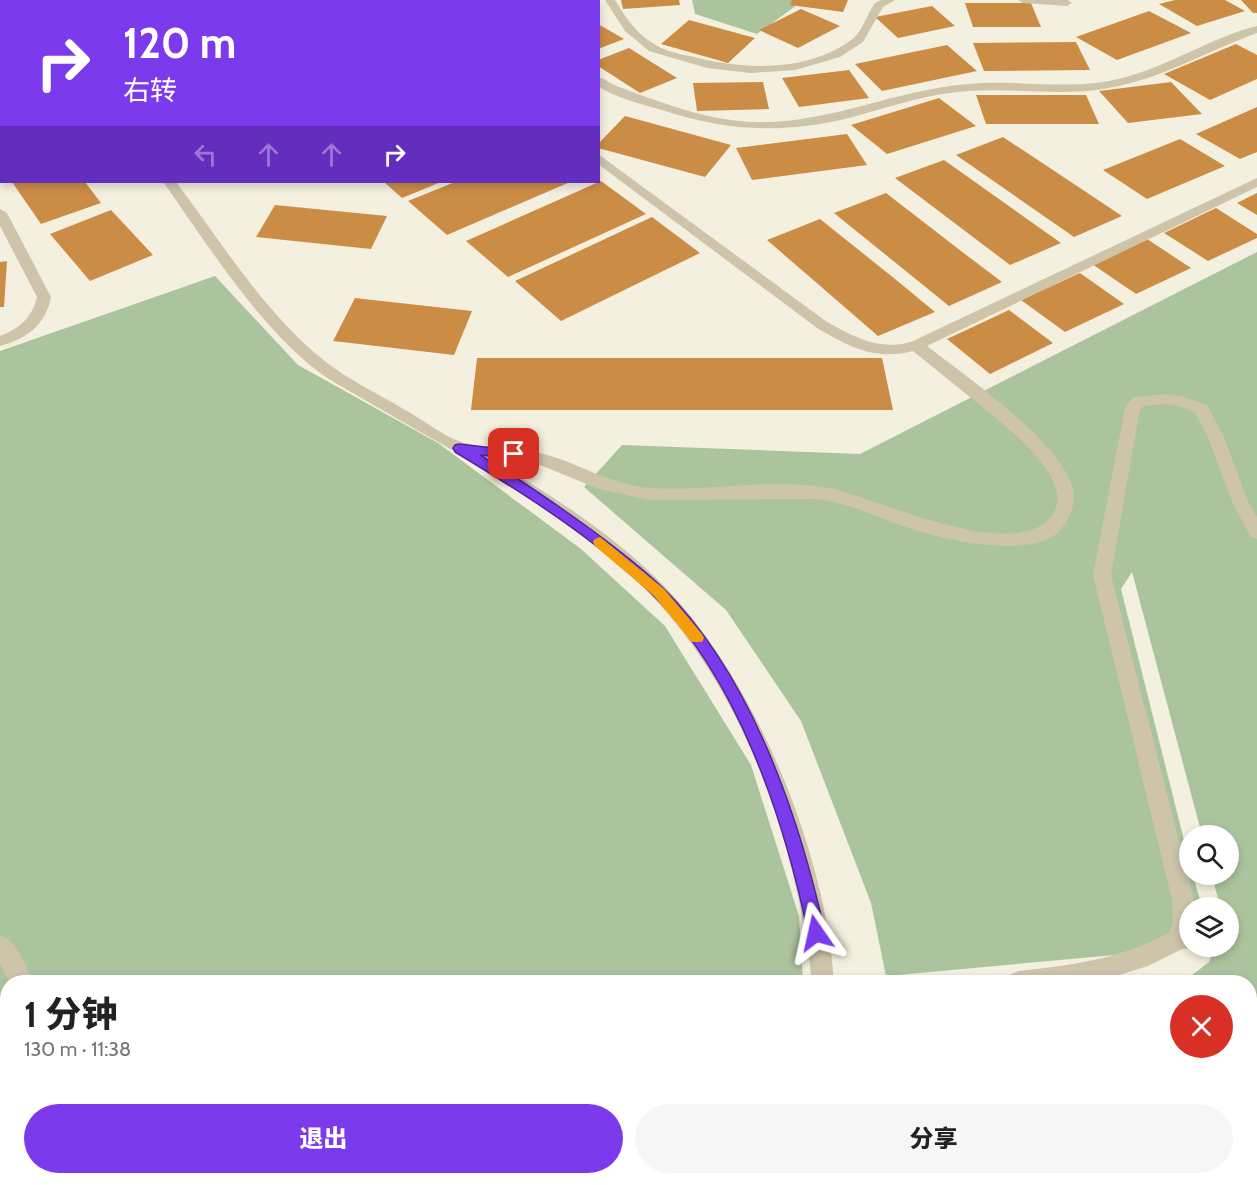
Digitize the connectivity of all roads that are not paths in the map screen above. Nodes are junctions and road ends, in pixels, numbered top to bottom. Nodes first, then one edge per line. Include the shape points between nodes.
1 (610, 0) edge
2 (890, 0) edge
3 (1023, 0) edge
4 (1067, 3) dead end
5 (1257, 29) edge
6 (600, 82) edge
7 (600, 159) edge
8 (1257, 182) edge
9 (171, 183) edge
10 (0, 213) edge
11 (0, 342) edge
12 (916, 345) junction
13 (459, 448) junction
14 (1257, 532) edge
15 (0, 946) edge
16 (18, 975) edge
17 (822, 975) edge
18 (1081, 975) edge

1 - 2 street via 644,44 665,54 730,68 757,69 795,66 846,49 865,33 879,5
3 - 4 street
5 - 6 street via 1153,72 1110,85 953,88 785,126 729,125 677,113
7 - 12 street via 822,325 882,352
8 - 12 street
9 - 13 street via 278,326 318,364
10 - 11 street via 44,297 35,322
12 - 13 street via 1030,438 1050,463 1064,484 1066,508 1051,529 1031,537 958,534 924,527 826,494 649,494 605,486 543,460
13 - 17 street via 521,486 627,563 692,630 745,719 787,818 811,905
14 - 18 street via 1201,409 1166,399 1140,401 1133,407 1102,575 1182,900 1184,922 1179,939 1152,956
15 - 16 street

